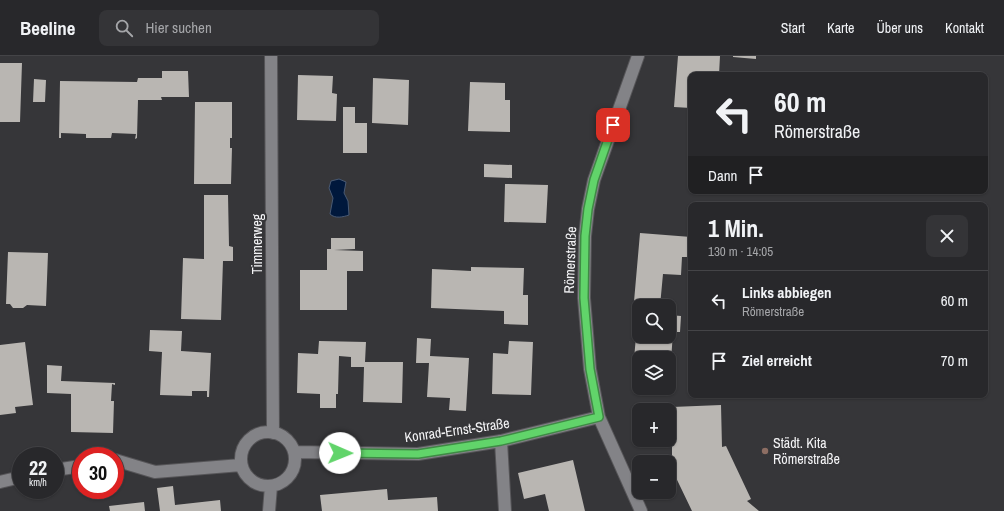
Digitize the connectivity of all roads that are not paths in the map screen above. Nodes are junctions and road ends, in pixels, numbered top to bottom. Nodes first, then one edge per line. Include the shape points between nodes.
1 (271, 56) edge
2 (638, 56) edge
3 (599, 417) junction
4 (273, 433) junction
5 (501, 441) junction
6 (294, 452) junction
7 (124, 463) edge
8 (241, 465) junction
9 (12, 479) edge
10 (0, 482) edge
11 (271, 486) junction
12 (270, 511) edge
13 (505, 511) edge
14 (641, 511) edge

1 - 4 street, Timmerweg
2 - 3 street, Römerstraße via 594,180 585,236 584,298 590,369
3 - 5 street, Konrad-Ernst-Straße
3 - 14 street, Römerstraße
4 - 6 street via 286,439
4 - 8 street via 264,432 248,440 243,448
5 - 6 street, Konrad-Ernst-Straße via 418,454
5 - 13 street
6 - 11 street via 292,470 287,478
7 - 8 street via 155,472
8 - 11 street via 249,479
9 - 10 street
11 - 12 street

